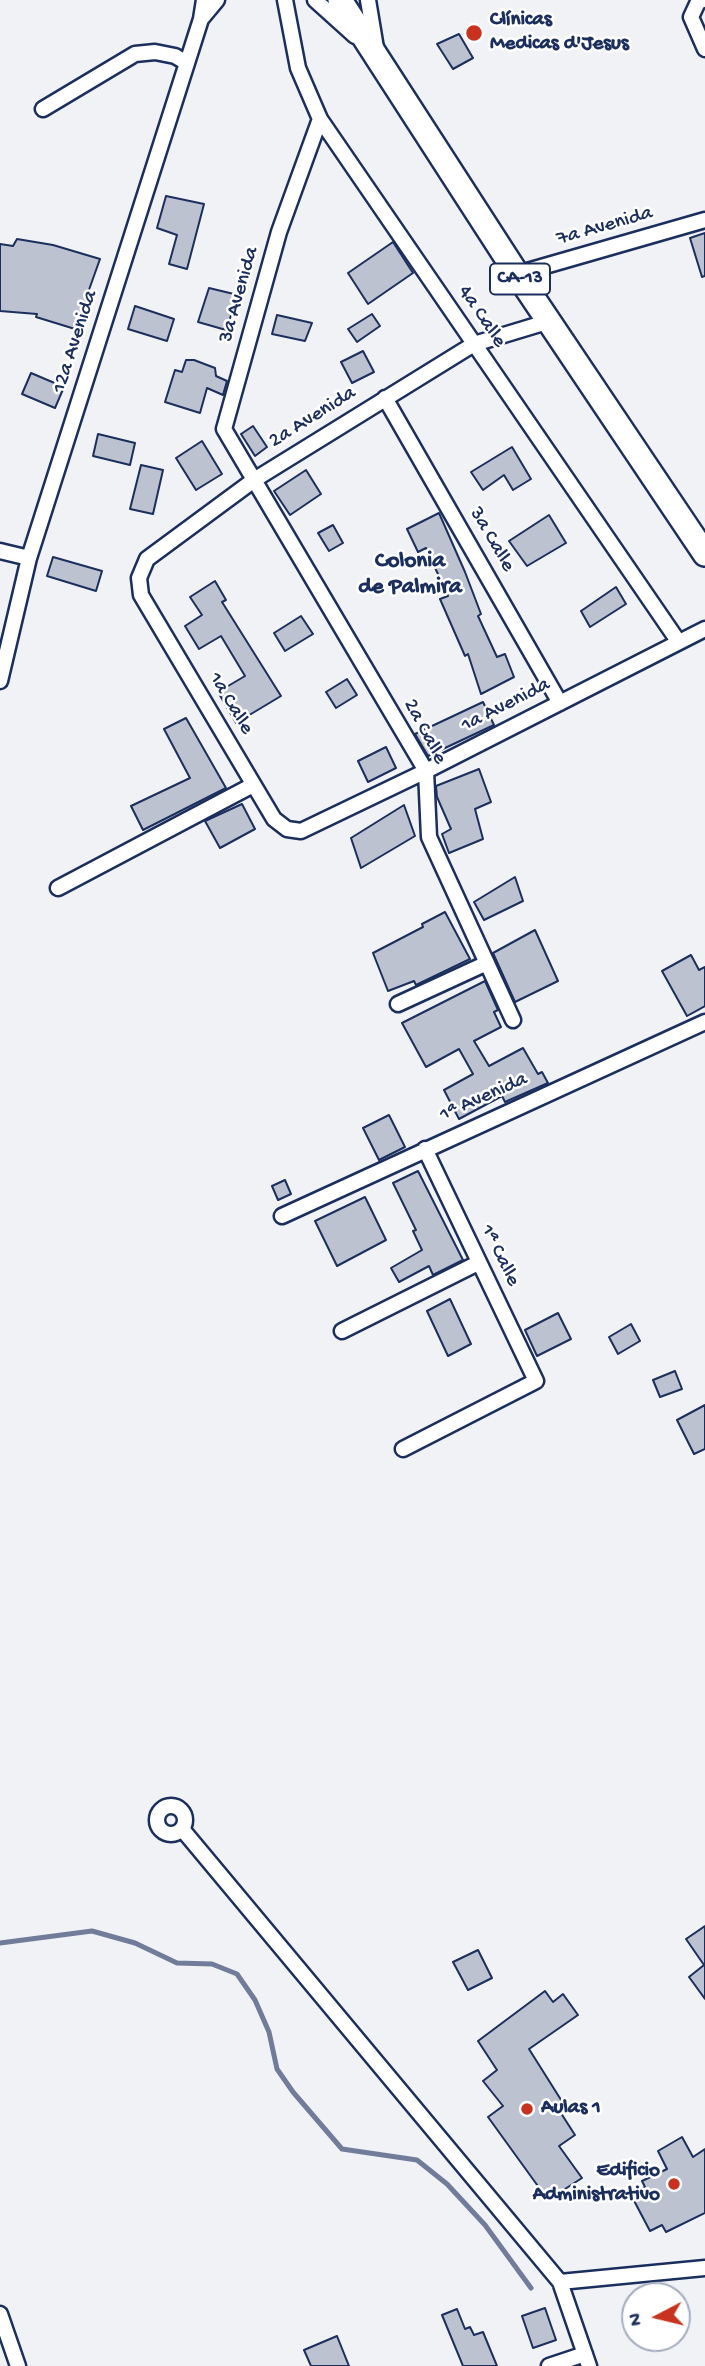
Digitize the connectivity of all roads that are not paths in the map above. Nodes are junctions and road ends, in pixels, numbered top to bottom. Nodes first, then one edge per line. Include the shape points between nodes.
1 (204, 0) edge
2 (217, 0) edge
3 (285, 0) edge
4 (315, 0) edge
5 (340, 0) edge
6 (368, 0) edge
7 (703, 0) edge
8 (201, 19) junction
9 (705, 49) edge
10 (377, 56) junction
11 (187, 63) junction
12 (43, 109) dead end
13 (320, 118) junction
14 (705, 219) edge
15 (517, 274) junction
16 (550, 321) junction
17 (474, 344) junction
18 (386, 398) junction
19 (254, 480) junction
20 (0, 551) edge
21 (705, 554) edge
22 (29, 558) junction
23 (141, 596) joint
24 (705, 629) edge
25 (678, 641) junction
26 (0, 681) edge
27 (560, 703) junction
28 (426, 771) junction
29 (253, 785) junction
30 (287, 829) joint
31 (58, 888) dead end
32 (487, 963) junction
33 (398, 1004) dead end
34 (513, 1020) dead end
35 (705, 1021) edge
36 (425, 1149) junction
37 (282, 1216) dead end
38 (478, 1263) junction
39 (342, 1331) dead end
40 (403, 1448) dead end
41 (182, 1829) dead end
42 (705, 2268) edge
43 (560, 2282) junction
44 (0, 2314) edge
45 (3, 2333) edge
46 (587, 2360) edge
47 (18, 2366) edge
48 (549, 2366) edge

1 - 8 street, 12a Avenida
2 - 8 street, 12a Avenida
3 - 13 street, 4a Calle via 298,68
4 - 10 street
5 - 10 main road, CA-13
6 - 10 street
7 - 9 street via 691,18
8 - 11 street, 12a Avenida
10 - 15 main road, CA-13
11 - 12 street via 155,52 135,54
11 - 22 street, 12a Avenida
13 - 17 street, 4a Calle
13 - 19 street, 3a Avenida via 279,232 224,429
14 - 15 street, 7a Avenida
15 - 16 main road, CA-13
16 - 17 street, 2a Avenida
16 - 21 main road, CA-13
17 - 18 street, 2a Avenida
17 - 25 street, 4a Calle
18 - 19 street, 2a Avenida
18 - 27 street, 3a Calle
19 - 23 street, 2a Avenida via 146,559 139,578
19 - 28 street, 2a Calle
20 - 22 street
22 - 26 street, 12a Avenida
23 - 29 street, 1a Calle
24 - 25 street, 1a Avenida
25 - 27 street, 1a Avenida
27 - 28 street, 1a Avenida
28 - 30 street, 1a Avenida via 301,831
28 - 32 street, 2a Calle via 429,837
29 - 30 street, 1a Calle via 274,819
29 - 31 street
32 - 33 street
32 - 34 street, 2a Calle
35 - 36 street, 1ª Avenida
36 - 37 street, 1ª Avenida
36 - 38 street, 1ª Calle
38 - 39 street
38 - 40 street, 1ª Calle via 536,1381
41 - 43 street
42 - 43 street
43 - 46 street
44 - 45 street
45 - 47 street
46 - 48 street

